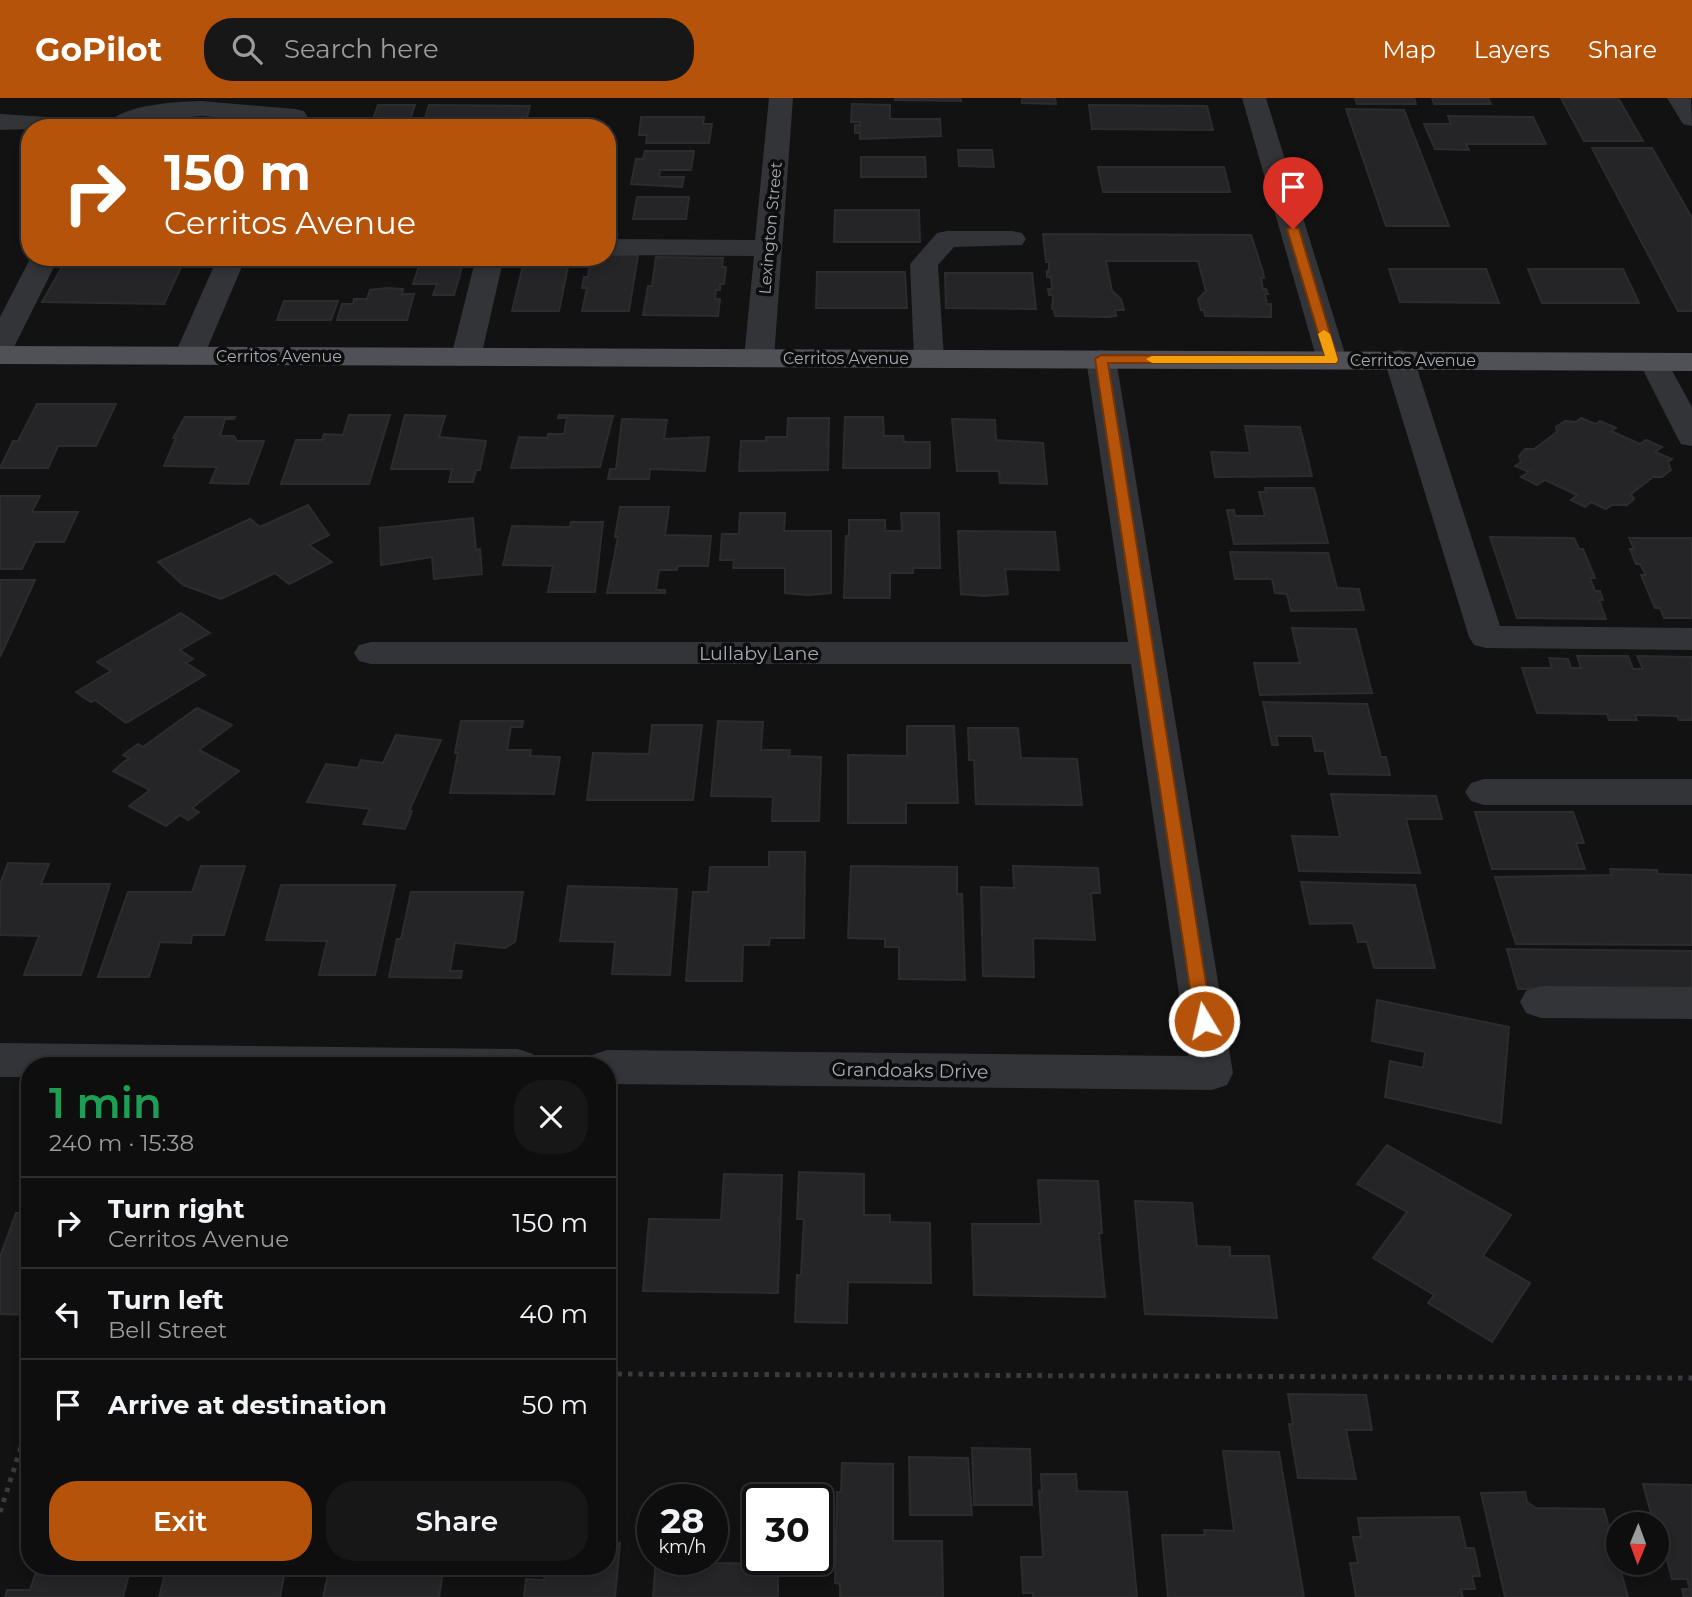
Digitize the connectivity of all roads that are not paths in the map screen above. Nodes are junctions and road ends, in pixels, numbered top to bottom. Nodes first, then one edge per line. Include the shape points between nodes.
1 (781, 98) edge
2 (1254, 98) edge
3 (1679, 98) edge
4 (296, 114) edge
5 (1692, 118) edge
6 (123, 119) edge
7 (0, 122) edge
8 (21, 122) edge
9 (1012, 239) dead end
10 (616, 247) edge
11 (768, 248) junction
12 (40, 266) edge
13 (228, 266) edge
14 (488, 266) edge
15 (0, 345) edge
16 (0, 355) edge
17 (188, 356) junction
18 (466, 357) junction
19 (759, 358) junction
20 (929, 359) junction
21 (1101, 359) junction
22 (1398, 359) junction
23 (1332, 360) junction
24 (1654, 362) junction
25 (1692, 362) edge
26 (1692, 437) edge
27 (1692, 639) edge
28 (371, 653) dead end
29 (1147, 653) junction
30 (1484, 792) dead end
31 (1692, 792) edge
32 (1541, 1002) dead end
33 (1692, 1003) edge
34 (0, 1060) edge
35 (21, 1060) edge
36 (616, 1067) edge

1 - 11 street, Lexington Street
2 - 23 street
3 - 5 street
4 - 6 street via 177,105 136,112
7 - 8 street
9 - 20 street via 947,239 924,264
10 - 11 street
11 - 19 street, Lexington Street
12 - 15 street
13 - 17 street
14 - 18 street
16 - 17 main road, Cerritos Avenue
17 - 18 main road, Cerritos Avenue
18 - 19 main road, Cerritos Avenue
19 - 20 main road, Cerritos Avenue
20 - 21 main road, Cerritos Avenue
21 - 23 main road, Cerritos Avenue
21 - 29 street
22 - 23 main road, Cerritos Avenue
22 - 24 main road, Cerritos Avenue
22 - 27 street via 1486,636
24 - 25 main road, Cerritos Avenue
24 - 26 street
28 - 29 street, Lullaby Lane
29 - 36 street, Grandoaks Drive via 1212,1073
30 - 31 street
32 - 33 street
34 - 35 street

